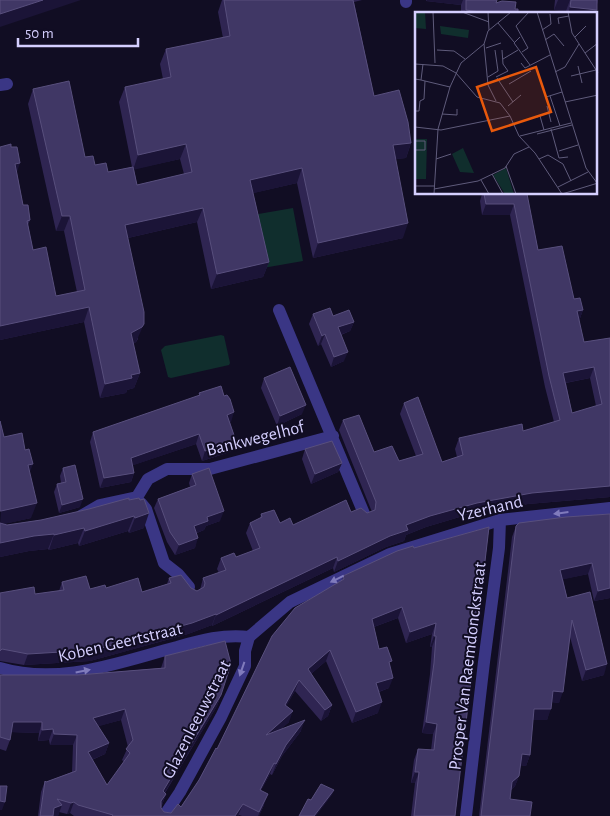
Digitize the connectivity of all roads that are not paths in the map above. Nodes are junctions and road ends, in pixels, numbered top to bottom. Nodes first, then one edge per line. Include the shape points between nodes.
1 (279, 310) dead end
2 (333, 436) junction
3 (137, 497) junction
4 (610, 508) edge
5 (365, 516) edge
6 (70, 518) edge
7 (500, 520) junction
8 (193, 594) edge
9 (249, 637) junction
10 (0, 668) edge
11 (164, 816) edge
12 (466, 816) edge

1 - 2 street
2 - 3 street, Bankwegelhof via 210,469 167,469 148,479
2 - 5 street
3 - 6 street via 100,505 79,517
3 - 8 street via 146,509 164,563 178,574
4 -> 7 street, Yzerhand
7 -> 9 street, Yzerhand via 379,552 290,602
7 - 12 street, Prosper Van Raemdonckstraat
10 -> 9 street, Koben Geertstraat via 18,674 37,675 82,672 208,633
9 -> 11 street, Glazenleeuwstraat via 245,666 199,759

